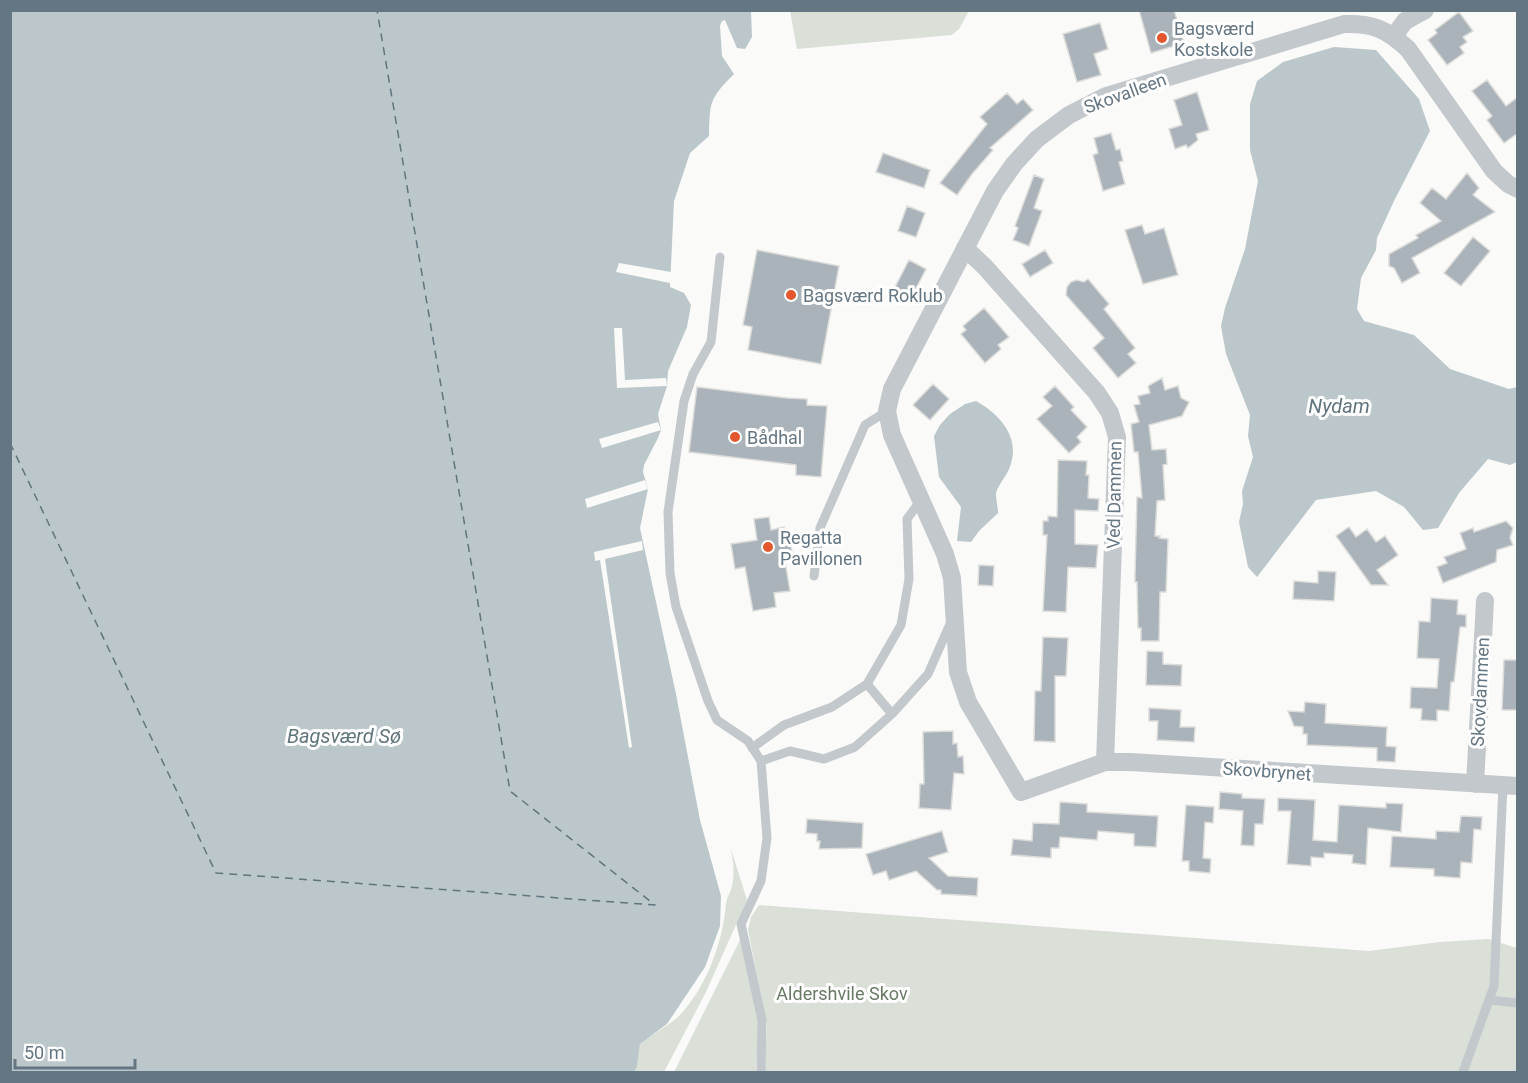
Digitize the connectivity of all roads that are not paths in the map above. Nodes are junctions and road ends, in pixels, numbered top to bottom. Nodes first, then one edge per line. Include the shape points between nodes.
1 (1425, 10) edge
2 (1394, 36) junction
3 (1518, 189) edge
4 (965, 248) junction
5 (720, 257) dead end
6 (887, 411) junction
7 (921, 500) junction
8 (814, 576) dead end
9 (1485, 601) dead end
10 (956, 610) junction
11 (867, 684) junction
12 (892, 714) junction
13 (752, 748) junction
14 (760, 761) junction
15 (1105, 762) junction
16 (1475, 784) junction
17 (1510, 786) edge
18 (1489, 1000) junction
19 (1518, 1003) edge
20 (761, 1072) edge
21 (1462, 1072) edge

1 - 2 street via 1404,21
2 - 3 street, Skovalleen via 1408,49 1494,171
2 - 4 street, Skovalleen via 1375,26 1344,24 1106,96 1069,115 1037,139 995,191
4 - 6 street, Skovalleen via 892,389
4 - 15 street, Ved Dammen via 1097,393 1110,413 1117,437
5 - 13 lane via 711,342 693,374 684,401 668,512 670,573 676,607 708,701 717,720
6 - 7 street via 892,435
6 - 8 lane via 865,425 820,528
7 - 10 street via 950,570
7 - 11 lane via 907,519 909,579 901,625
9 - 16 street, Skovdammen
10 - 12 lane via 928,674
10 - 15 street, Skovbrynet via 958,672 968,702 1021,792
11 - 12 lane
11 - 13 lane via 832,707 784,725
12 - 14 lane via 855,747 824,759 790,751
13 - 14 lane
14 - 20 lane via 767,838 761,881 741,924 762,1020
15 - 16 street, Skovbrynet
16 - 17 street, Skovbrynet
17 - 18 lane via 1494,987
18 - 19 lane
18 - 21 lane

